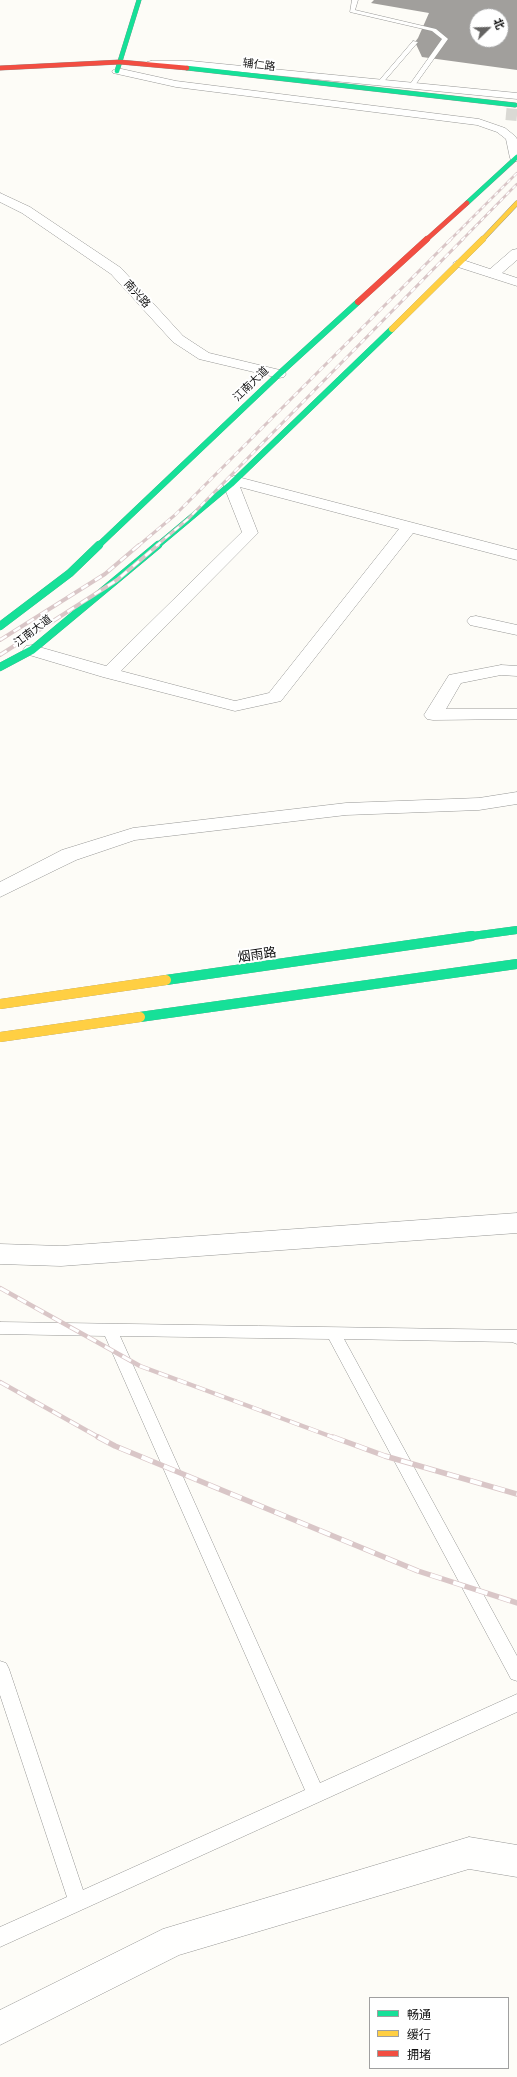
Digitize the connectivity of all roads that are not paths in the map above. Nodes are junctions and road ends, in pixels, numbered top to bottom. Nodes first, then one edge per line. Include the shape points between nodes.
1 (139, 0) edge
2 (354, 0) edge
3 (415, 42) dead end
4 (151, 64) junction
5 (119, 66) junction
6 (0, 68) edge
7 (0, 74) edge
8 (379, 84) junction
9 (411, 87) junction
10 (516, 101) edge
11 (418, 105) dead end
12 (516, 157) edge
13 (0, 197) edge
14 (517, 203) edge
15 (517, 253) edge
16 (460, 263) junction
17 (492, 274) junction
18 (517, 282) edge
19 (279, 374) junction
20 (236, 479) junction
21 (409, 527) junction
22 (517, 540) edge
23 (517, 555) edge
24 (476, 621) dead end
25 (0, 626) edge
26 (517, 630) edge
27 (32, 650) junction
28 (0, 667) edge
29 (517, 671) edge
30 (109, 674) junction
31 (517, 714) edge
32 (517, 798) edge
33 (0, 890) edge
34 (517, 930) edge
35 (517, 964) edge
36 (0, 1004) edge
37 (0, 1037) edge
38 (517, 1223) edge
39 (0, 1254) edge
40 (0, 1328) edge
41 (110, 1330) junction
42 (333, 1333) junction
43 (517, 1338) edge
44 (0, 1669) edge
45 (517, 1673) edge
46 (517, 1703) edge
47 (316, 1794) junction
48 (517, 1860) edge
49 (78, 1902) junction
50 (0, 1937) edge
51 (0, 2028) edge

1 - 5 main road
2 - 9 lane via 352,11 434,30 445,39
3 - 8 lane
4 - 5 main road, 辅仁路
4 - 8 street via 191,64
4 - 10 main road, 辅仁路 via 416,96
5 - 6 main road, 辅仁路
5 - 7 main road, 辅仁路
5 - 11 main road, 辅仁路
5 - 12 street via 176,84 479,122 501,130 512,138
8 - 9 street
9 - 10 street
12 - 19 main road, 江南大道
13 - 19 street, 南兴路 via 26,210 116,271 178,339 204,356
14 - 16 main road, 江南大道
15 - 17 street
16 - 17 street
16 - 20 main road, 江南大道
17 - 18 street
19 - 25 main road, 江南大道 via 70,573
20 - 21 street
20 - 22 street
20 - 27 main road, 江南大道
20 - 30 street via 250,533
21 - 23 street
21 - 30 street via 275,697 235,706
24 - 26 street
27 - 28 main road, 江南大道
27 - 30 street
29 - 31 street via 501,670 455,679 433,715
32 - 33 street via 479,804 346,809 133,834 69,855
34 - 36 main road, 烟雨路
35 - 37 main road
38 - 39 street via 61,1256
40 - 41 lane
41 - 42 lane
41 - 47 lane
42 - 43 lane
42 - 45 lane
44 - 49 lane
46 - 47 lane
47 - 49 lane
48 - 51 street via 469,1853 174,1940
49 - 50 lane

